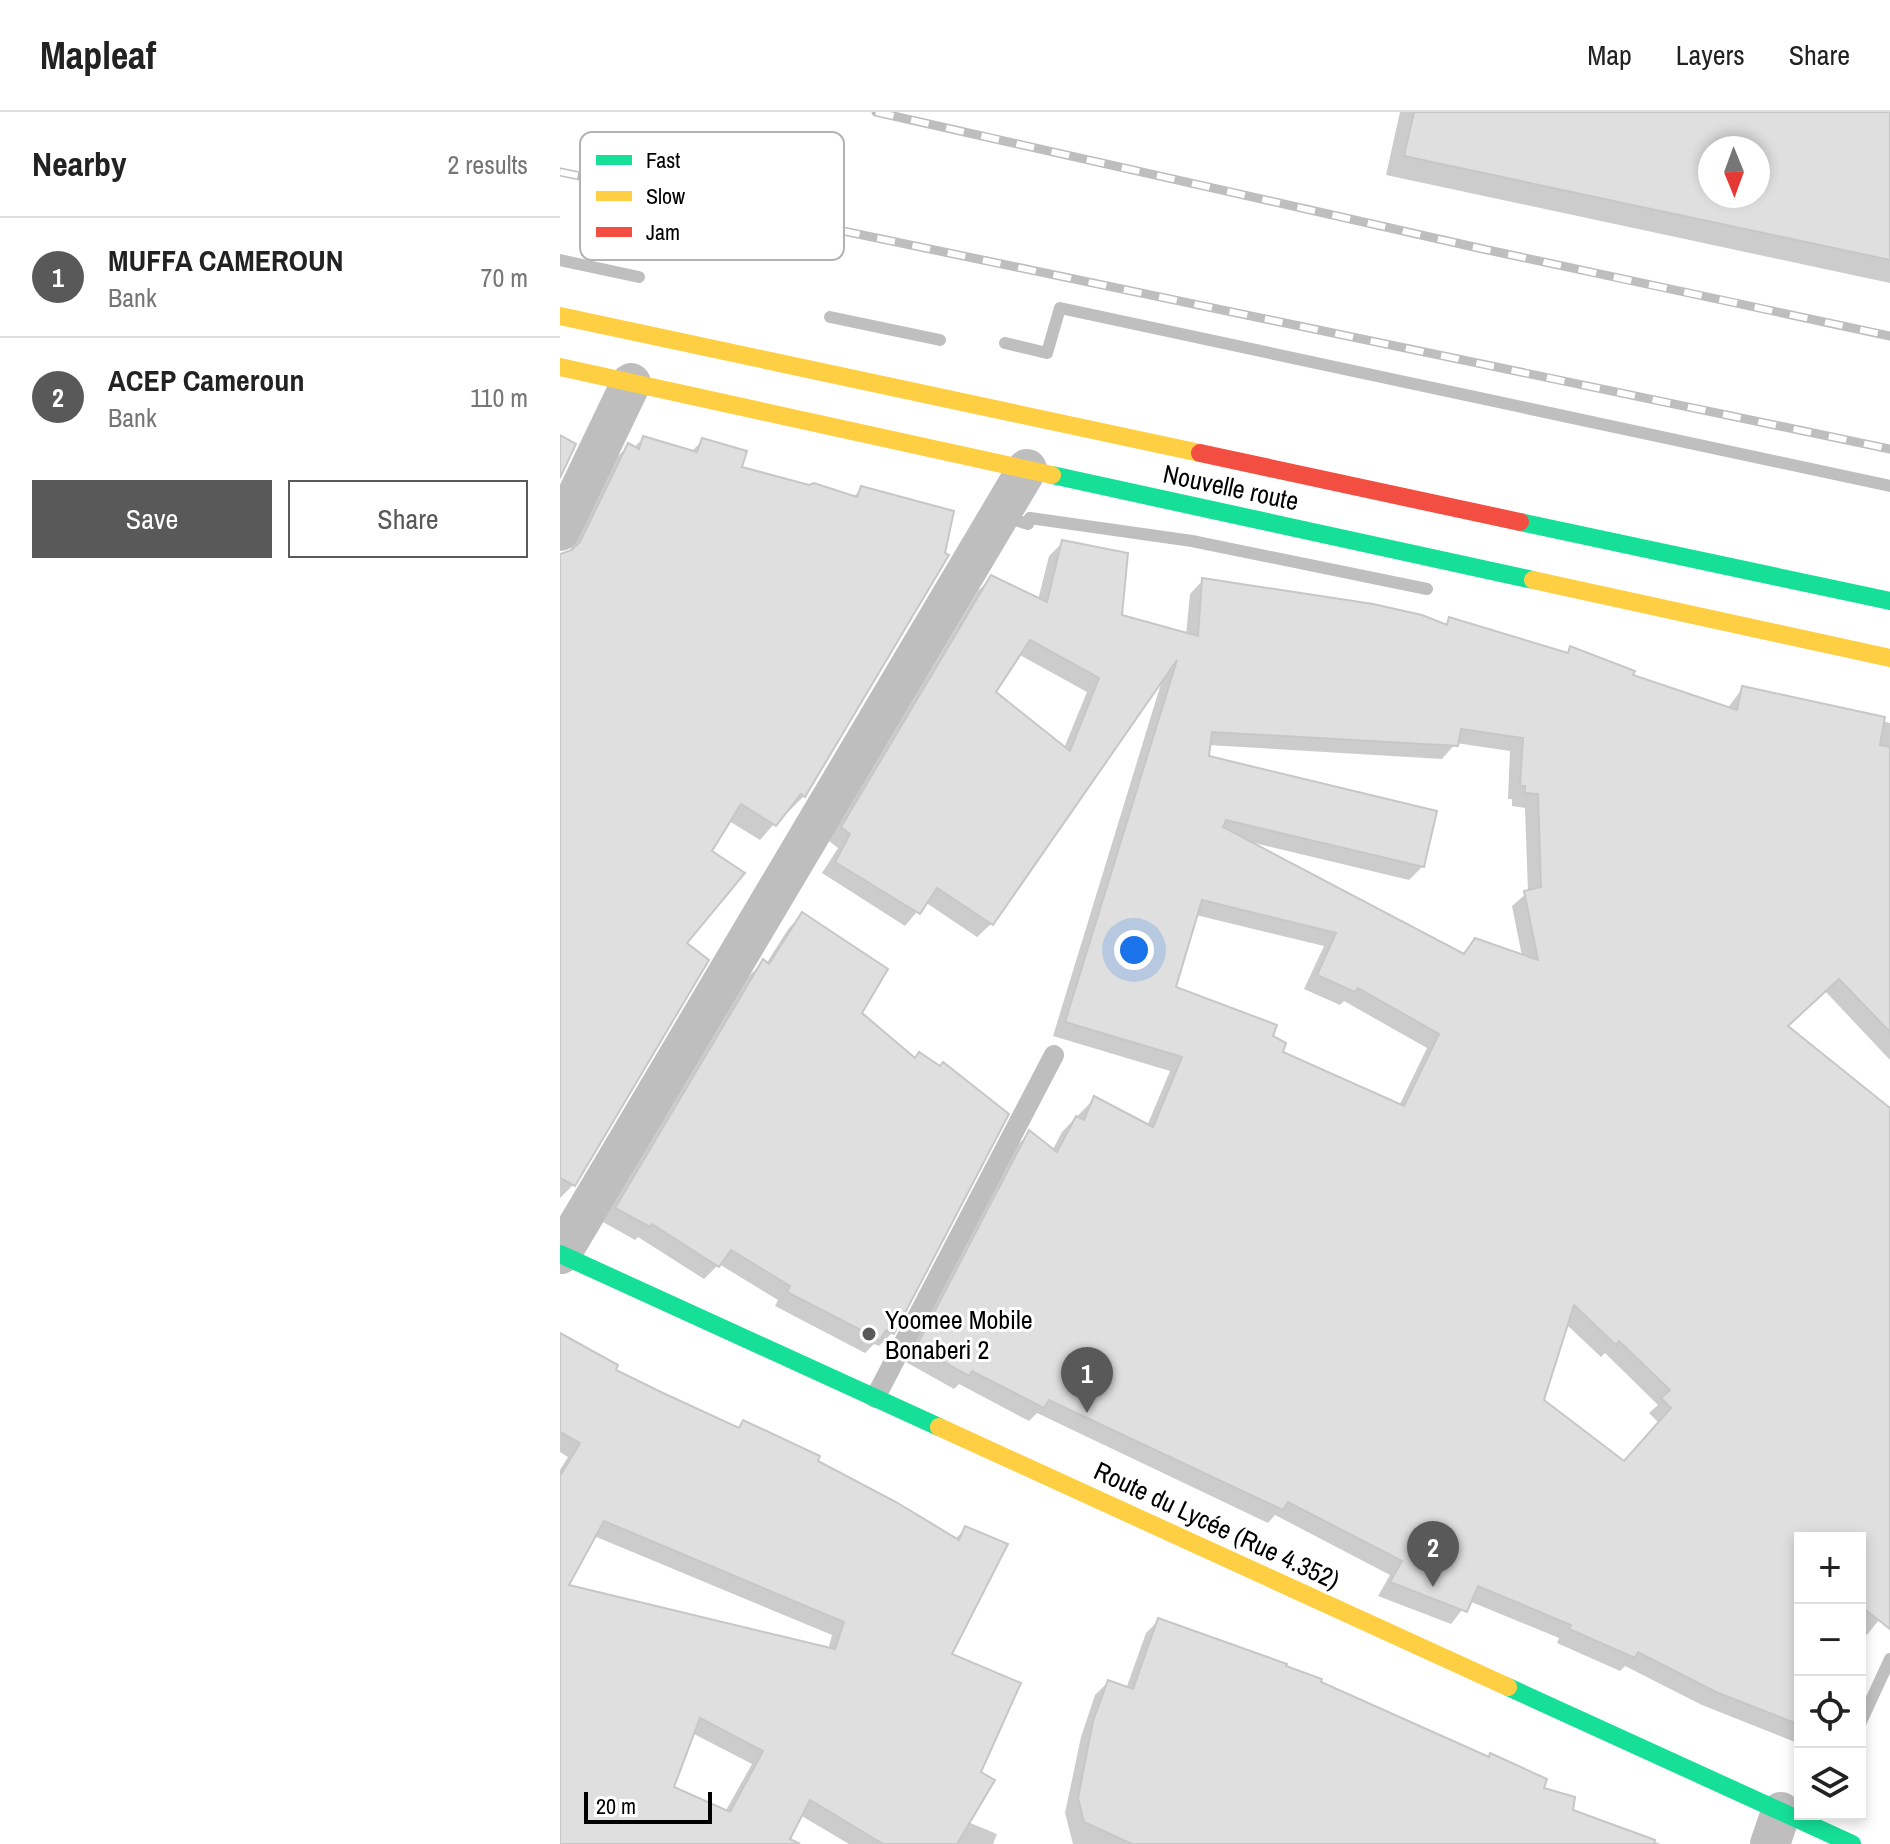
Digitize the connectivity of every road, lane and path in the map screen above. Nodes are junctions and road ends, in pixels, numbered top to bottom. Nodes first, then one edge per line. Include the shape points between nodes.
1 (560, 316) edge
2 (560, 367) edge
3 (631, 383) junction
4 (1027, 469) junction
5 (560, 531) edge
6 (1890, 601) edge
7 (1890, 658) edge
8 (1054, 1055) dead end
9 (561, 1254) edge
10 (875, 1398) junction
11 (1776, 1828) edge
12 (1852, 1844) edge

1 - 6 main road, Nouvelle route
2 - 3 main road, Nouvelle route
3 - 4 main road, Nouvelle route
3 - 5 street
4 - 7 main road, Nouvelle route
4 - 9 street
8 - 10 lane
9 - 10 main road, Route du Lycée (Rue 4.352)
10 - 11 main road, Route du Lycée (Rue 4.352)
11 - 12 main road, Route du Lycée (Rue 4.352)

